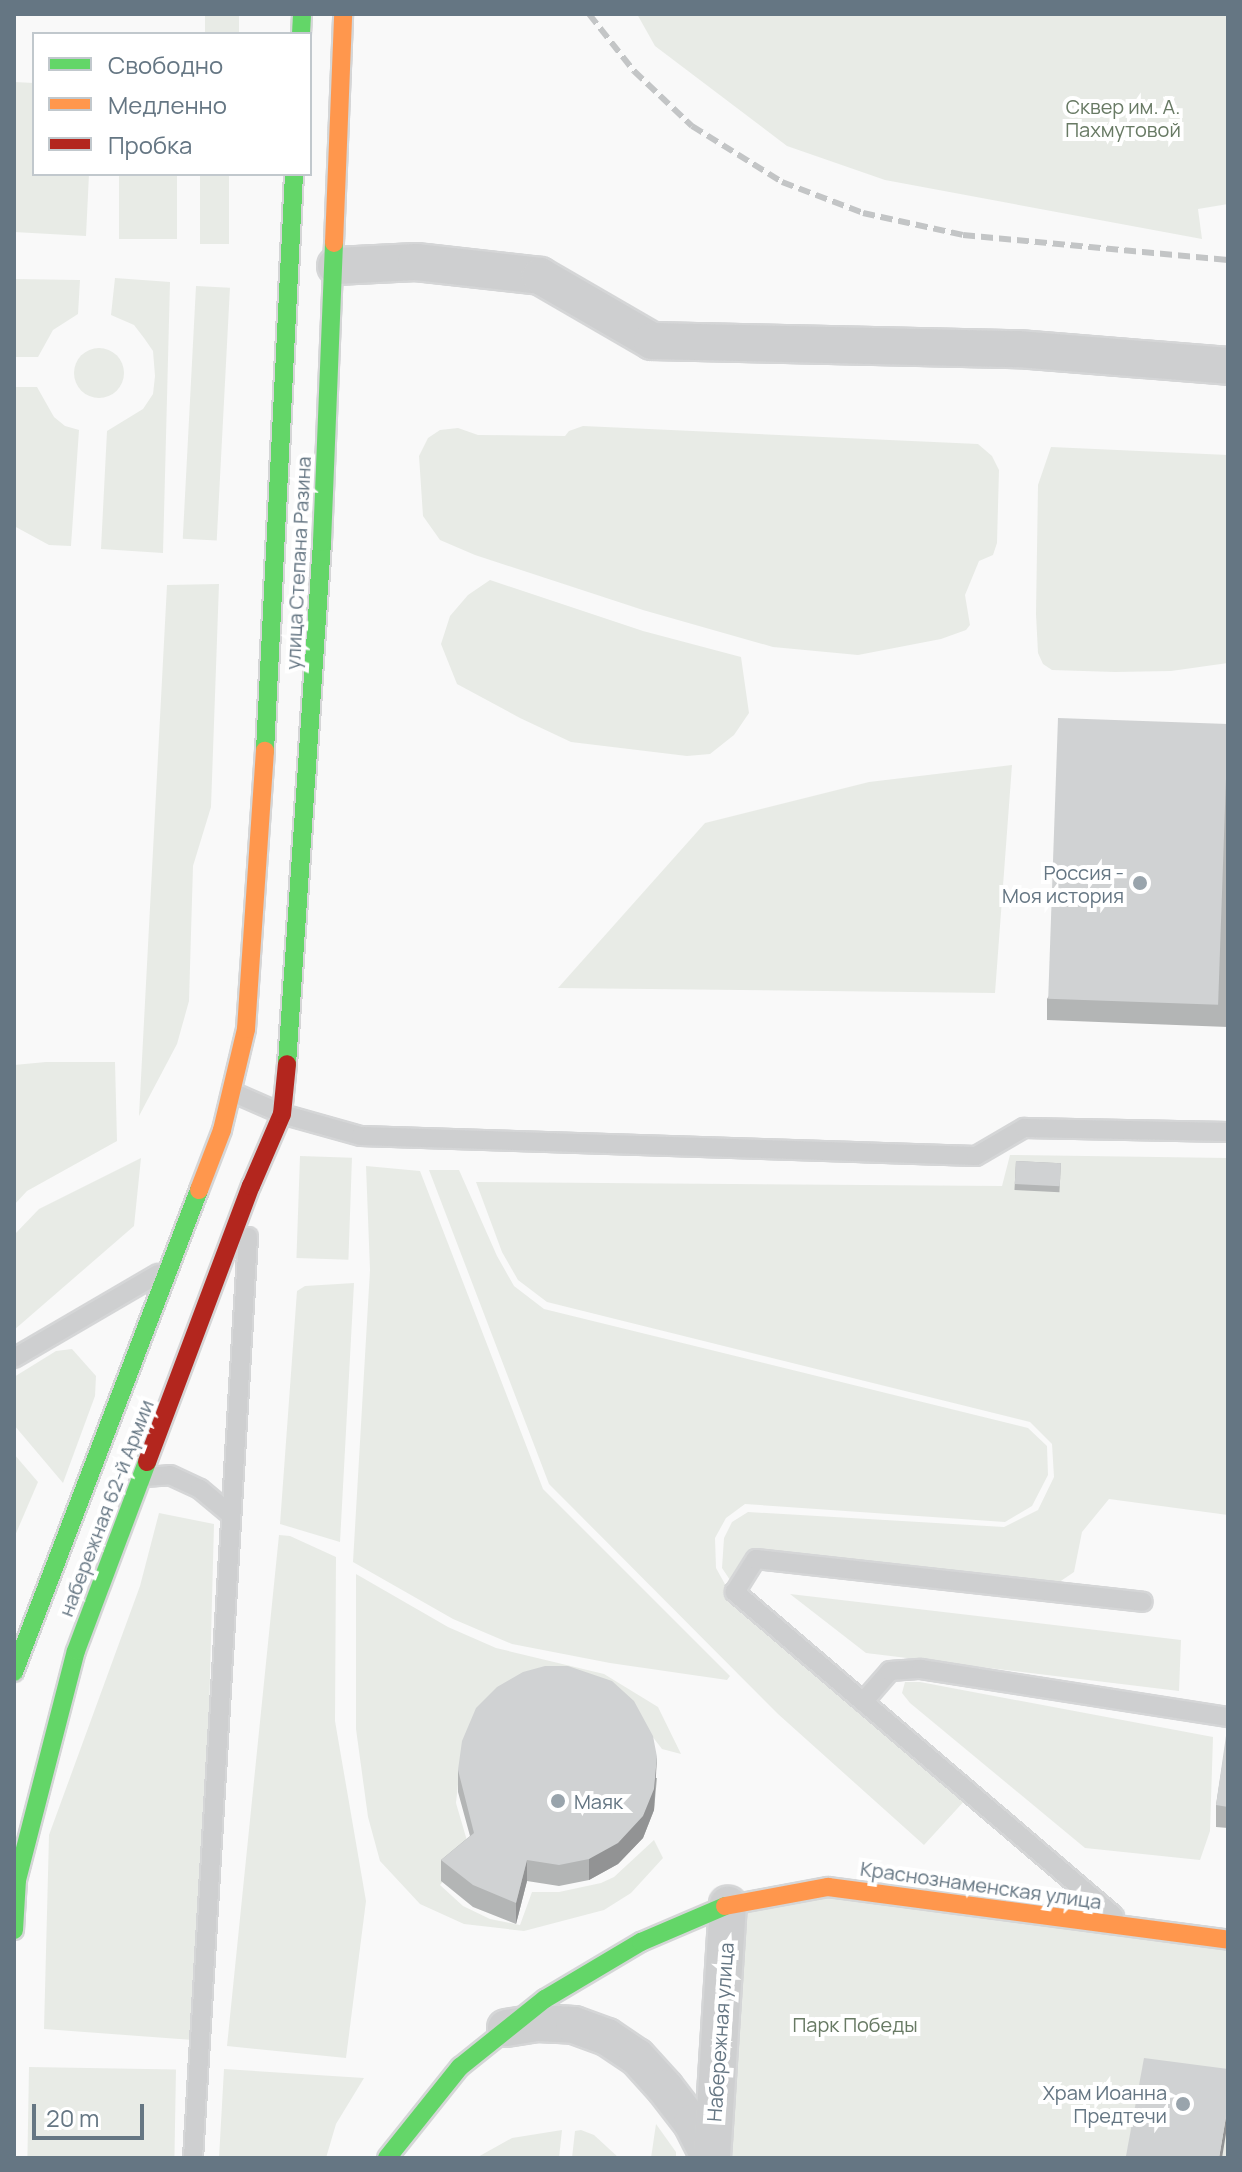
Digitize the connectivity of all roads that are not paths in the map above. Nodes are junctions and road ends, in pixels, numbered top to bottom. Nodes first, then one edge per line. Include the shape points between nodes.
1 (343, 14) edge
2 (294, 176) edge
3 (336, 266) junction
4 (1228, 366) edge
5 (246, 1029) joint
6 (232, 1092) junction
7 (282, 1114) junction
8 (1228, 1132) edge
9 (251, 1186) junction
10 (171, 1266) junction
11 (14, 1358) edge
12 (141, 1477) junction
13 (231, 1515) junction
14 (1143, 1602) dead end
15 (14, 1672) edge
16 (863, 1702) junction
17 (1228, 1717) edge
18 (728, 1905) junction
19 (1128, 1928) junction
20 (14, 1930) edge
21 (1228, 1940) edge
22 (506, 2028) junction
23 (193, 2158) edge
24 (387, 2158) edge
25 (711, 2158) edge

1 - 3 main road, улица Степана Разина
2 - 5 main road, улица Степана Разина via 260,860
3 - 4 street via 416,262 540,276 652,341 1018,349
3 - 7 main road, улица Степана Разина
5 - 6 main road, набережная 62-й Армии
6 - 7 lane
6 - 10 main road, набережная 62-й Армии
7 - 8 lane via 361,1136 976,1156 1024,1128
7 - 9 main road, набережная 62-й Армии
9 - 12 main road, набережная 62-й Армии
9 - 13 lane
10 - 11 lane
10 - 15 main road, набережная 62-й Армии
12 - 13 lane via 170,1475 200,1489
12 - 20 main road, набережная 62-й Армии via 76,1651 17,1880
13 - 23 lane
14 - 16 lane via 756,1559 735,1592
16 - 17 lane via 890,1671 921,1669
16 - 19 lane
18 - 19 main road, Краснознаменская улица via 828,1887
18 - 22 main road via 589,1970
18 - 25 street, Набережная улица
19 - 21 main road, Краснознаменская улица
22 - 24 main road via 460,2067
22 - 25 street via 574,2025 607,2037 637,2057 665,2088

